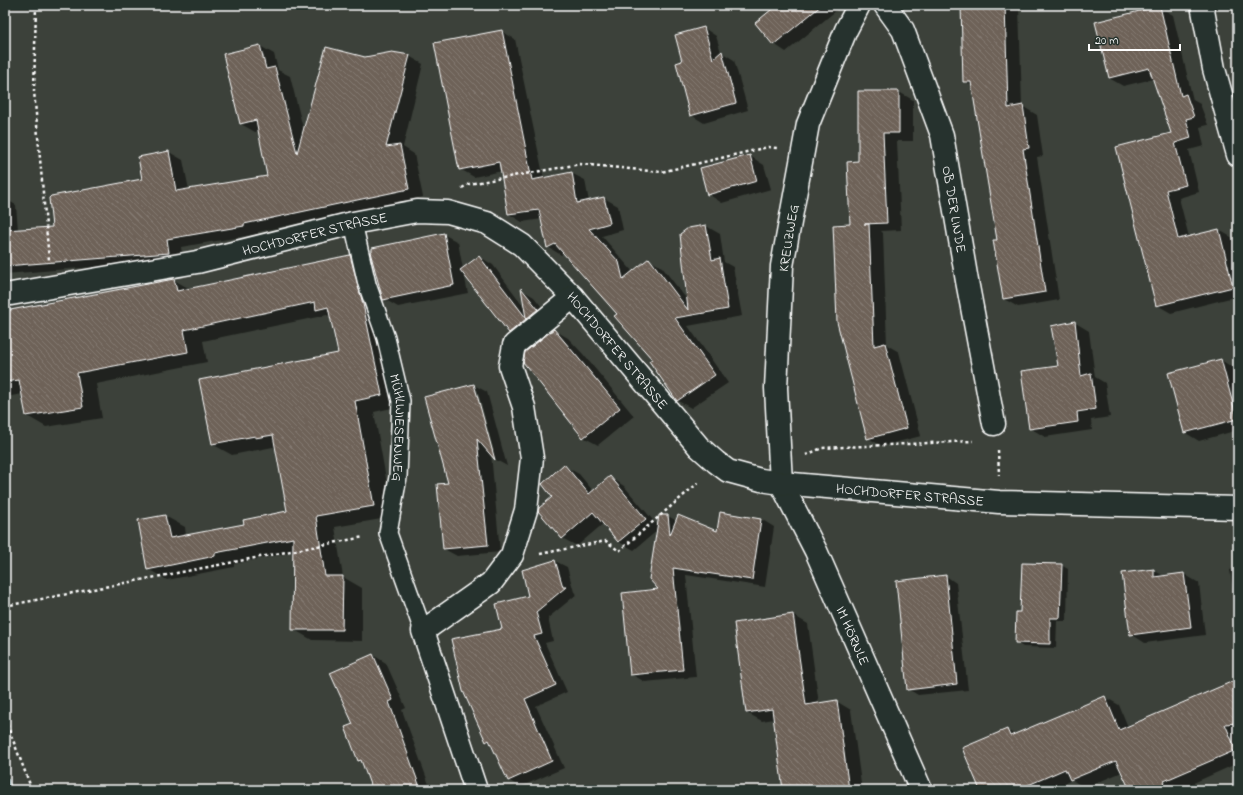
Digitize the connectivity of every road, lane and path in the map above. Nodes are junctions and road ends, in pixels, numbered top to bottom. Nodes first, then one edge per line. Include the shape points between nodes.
1 (36, 5) edge
2 (859, 5) edge
3 (885, 5) edge
4 (1202, 5) edge
5 (768, 147) dead end
6 (1238, 155) edge
7 (456, 191) dead end
8 (353, 223) junction
9 (52, 286) junction
10 (5, 295) edge
11 (573, 297) junction
12 (994, 424) dead end
13 (974, 441) dead end
14 (822, 448) dead end
15 (716, 462) junction
16 (781, 482) junction
17 (1238, 508) edge
18 (388, 533) junction
19 (512, 555) junction
20 (5, 606) edge
21 (422, 631) junction
22 (5, 719) edge
23 (32, 790) edge
24 (476, 790) edge
25 (921, 790) edge

1 - 9 path via 34,91
2 - 16 street, KREUZWEG via 846,30 808,124 782,266 776,388
3 - 12 street, OB DER LINDE via 903,30 942,135
4 - 6 street via 1214,69
5 - 7 path via 661,172 580,164 469,184
8 - 9 street, HOCHDORFER STRASSE via 197,262
8 - 11 street, HOCHDORFER STRASSE via 417,211 448,212 487,223 522,245
8 - 18 lane, MÜHLWIESENWEG via 367,284 386,338 401,401 398,477
9 - 10 street, HOCHDORFER STRASSE
11 - 15 street, HOCHDORFER STRASSE via 699,447
11 - 19 street via 514,345 510,366 524,407 532,458 526,510
13 - 14 path
15 - 16 street, HOCHDORFER STRASSE via 728,471 761,480
15 - 19 path via 696,485 619,551 606,542 593,542 542,554
16 - 17 street, HOCHDORFER STRASSE via 999,502
16 - 25 street, IM HÖRNLE via 816,551
18 - 20 path
18 - 21 lane, MÜHLWIESENWEG
19 - 21 street via 491,583
21 - 24 street, MÜHLWIESENWEG
22 - 23 path

